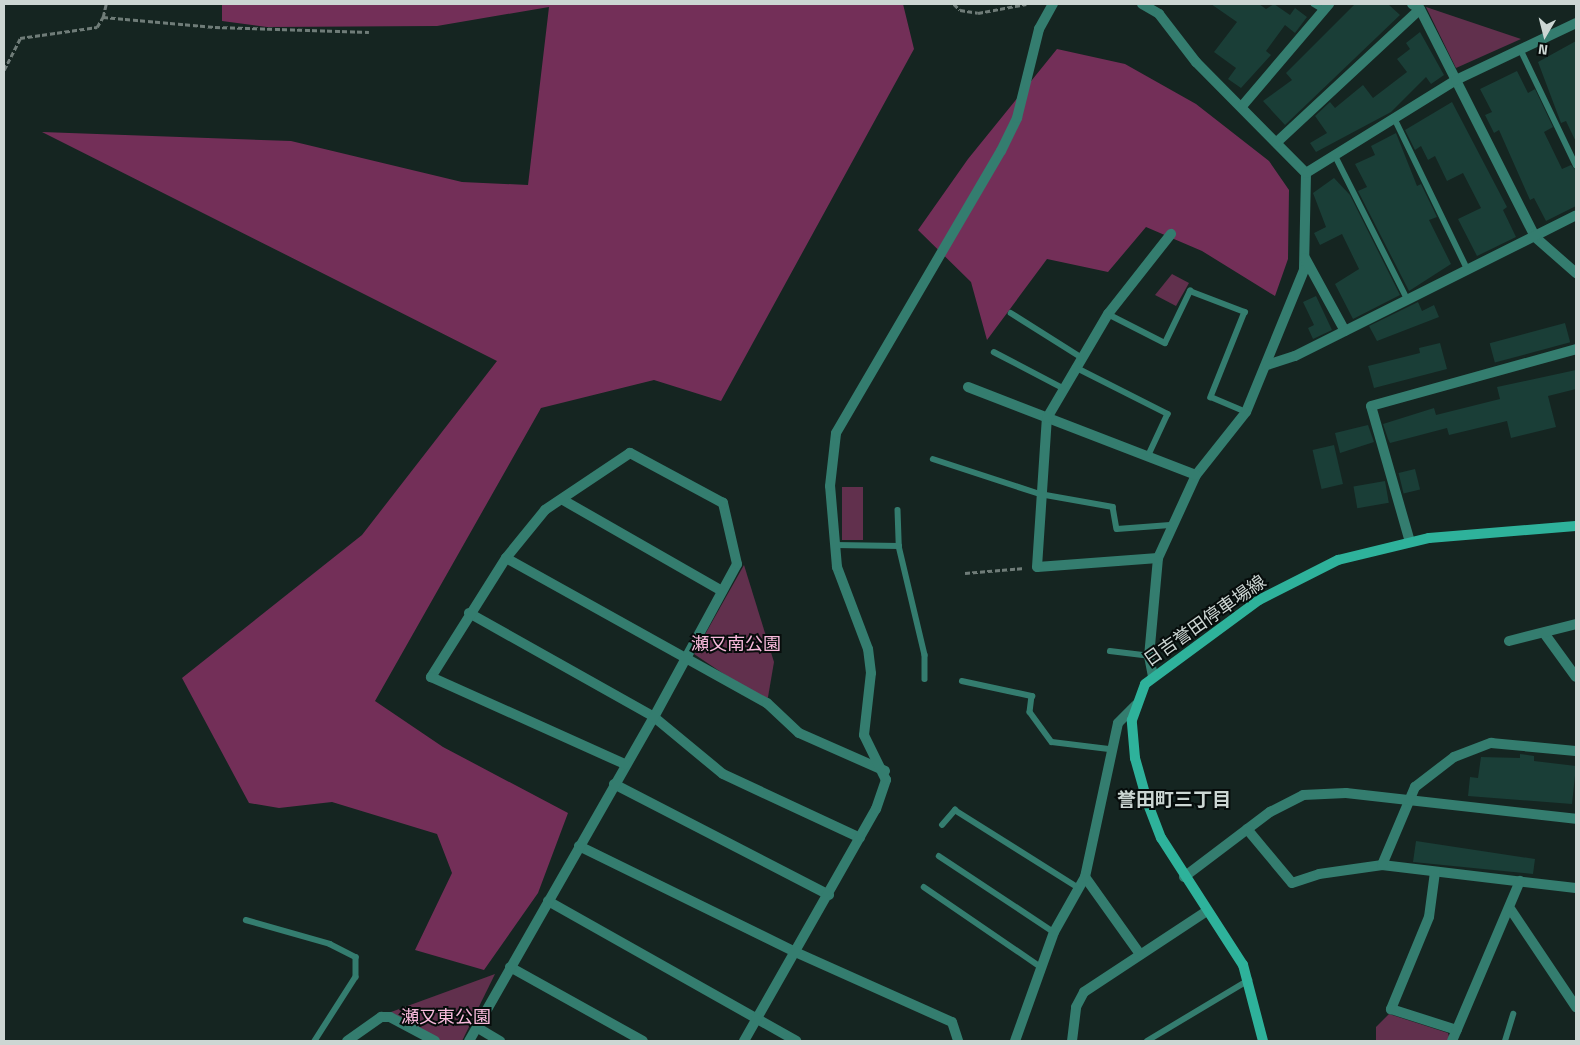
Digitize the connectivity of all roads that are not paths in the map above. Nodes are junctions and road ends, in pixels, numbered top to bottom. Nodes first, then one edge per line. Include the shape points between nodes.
1 (1053, 4) edge
2 (1142, 4) edge
3 (1314, 4) edge
4 (1326, 7) edge
5 (1416, 7) edge
6 (1576, 23) edge
7 (1520, 48) junction
8 (1456, 80) junction
9 (1243, 105) junction
10 (1394, 117) junction
11 (1277, 142) junction
12 (1336, 157) junction
13 (1576, 166) edge
14 (1306, 173) junction
15 (1576, 215) edge
16 (1171, 234) dead end
17 (1535, 237) junction
18 (1305, 257) junction
19 (1468, 270) junction
20 (1576, 273) edge
21 (1408, 300) junction
22 (1011, 313) dead end
23 (1108, 314) junction
24 (1345, 331) junction
25 (1576, 349) edge
26 (994, 352) dead end
27 (1081, 356) junction
28 (1267, 366) junction
29 (1075, 367) junction
30 (968, 387) dead end
31 (1063, 388) junction
32 (1246, 412) junction
33 (1047, 418) junction
34 (1148, 457) junction
35 (933, 459) dead end
36 (1196, 475) junction
37 (1040, 494) junction
38 (563, 500) junction
39 (898, 510) dead end
40 (1170, 525) junction
41 (1576, 526) edge
42 (1410, 542) junction
43 (834, 546) junction
44 (898, 546) junction
45 (506, 558) junction
46 (1158, 558) junction
47 (722, 591) junction
48 (469, 613) junction
49 (1576, 624) edge
50 (1544, 633) junction
51 (1509, 641) dead end
52 (1110, 651) dead end
53 (686, 656) junction
54 (1149, 656) junction
55 (1153, 676) junction
56 (1576, 677) edge
57 (925, 679) dead end
58 (962, 682) dead end
59 (1136, 705) junction
60 (654, 717) junction
61 (1109, 749) junction
62 (1576, 751) edge
63 (625, 764) junction
64 (885, 770) junction
65 (614, 784) junction
66 (1410, 800) junction
67 (1576, 819) edge
68 (942, 825) dead end
69 (1247, 829) junction
70 (860, 838) junction
71 (580, 846) junction
72 (939, 856) dead end
73 (1382, 865) junction
74 (1435, 872) junction
75 (1085, 877) junction
76 (1184, 877) junction
77 (1520, 881) junction
78 (924, 887) dead end
79 (1079, 888) junction
80 (1576, 888) edge
81 (829, 895) junction
82 (548, 900) junction
83 (1511, 910) junction
84 (1207, 911) junction
85 (246, 920) dead end
86 (1054, 932) junction
87 (793, 952) junction
88 (1140, 954) junction
89 (510, 967) junction
90 (1042, 967) junction
91 (1249, 980) junction
92 (1576, 1007) edge
93 (1513, 1014) dead end
94 (756, 1019) junction
95 (478, 1028) junction
96 (1457, 1030) junction
97 (316, 1041) edge
98 (347, 1041) edge
99 (435, 1041) edge
100 (469, 1041) edge
101 (500, 1041) edge
102 (643, 1041) edge
103 (744, 1041) edge
104 (796, 1041) edge
105 (958, 1041) edge
106 (1015, 1041) edge
107 (1072, 1041) edge
108 (1147, 1041) edge
109 (1263, 1041) edge
110 (1452, 1041) edge
111 (1505, 1041) edge

1 - 43 street via 1039,29 1017,118 1001,151 836,433 830,486
2 - 9 street via 1160,14 1196,62
3 - 4 lane
4 - 9 street
5 - 8 street
5 - 11 street
6 - 7 street
7 - 8 street
7 - 13 lane
8 - 10 street
8 - 17 street
9 - 11 street
10 - 12 street
10 - 19 lane
11 - 14 street
12 - 14 street
12 - 21 lane
14 - 18 street
15 - 17 street
16 - 23 street
17 - 19 street
17 - 20 street
18 - 24 street
18 - 28 street via 1304,270
19 - 21 street
21 - 24 street
22 - 27 lane
23 - 27 street
23 - 32 lane via 1164,343 1190,291 1245,312 1211,397
24 - 28 street
25 - 42 street via 1371,406
26 - 31 lane
27 - 29 street
28 - 32 street
29 - 31 street
29 - 34 lane via 1168,414
30 - 33 street
31 - 33 street
32 - 36 street
33 - 34 street
33 - 37 street
34 - 36 street
35 - 37 lane
36 - 40 street
37 - 40 lane via 1113,507 1117,529
37 - 46 street via 1037,567
38 - 45 street via 545,510
38 - 47 street
38 - 47 street via 630,453 722,503 737,564
39 - 44 lane
40 - 46 street
41 - 42 main road, 日吉誉田停車場線
42 - 55 main road, 日吉誉田停車場線 via 1338,560 1287,584
43 - 44 lane
43 - 64 street via 843,589 868,649 871,672 864,735
44 - 57 lane via 925,655
45 - 48 street
45 - 53 street
46 - 54 street
47 - 53 street
48 - 60 street
48 - 63 street via 431,677
49 - 50 street
50 - 51 street
50 - 56 street
52 - 54 lane
53 - 60 street
53 - 64 street via 767,703 799,732
54 - 55 street
55 - 59 main road, 日吉誉田停車場線
58 - 61 lane via 1032,696 1030,712 1052,742
59 - 61 street via 1118,723
59 - 76 main road, 日吉誉田停車場線 via 1133,736 1141,782 1161,838
60 - 63 street
60 - 70 street via 723,774
61 - 75 street
62 - 66 street via 1491,743 1454,757 1415,787
63 - 65 street
64 - 70 street via 882,795
65 - 71 street
65 - 81 street
66 - 67 street
66 - 69 street via 1346,793 1302,795 1286,801
66 - 73 street
68 - 79 lane via 955,810
69 - 73 street via 1292,883 1319,874
69 - 76 street
70 - 81 street
71 - 82 street
71 - 87 street
72 - 86 lane
73 - 74 street
74 - 77 street
74 - 96 street via 1429,917 1391,1009
75 - 79 street
75 - 88 street
76 - 84 main road, 日吉誉田停車場線
77 - 80 street
77 - 83 street
78 - 90 lane
79 - 86 street
81 - 87 street
82 - 89 street
82 - 94 street
83 - 92 street
83 - 96 street
84 - 88 street
84 - 91 main road, 日吉誉田停車場線
85 - 97 lane via 330,944 356,957 356,977
86 - 90 street
87 - 94 street
87 - 105 street via 952,1022
88 - 107 street via 1078,999
89 - 95 street
89 - 102 street
90 - 106 street
91 - 108 lane
91 - 109 main road, 日吉誉田停車場線
93 - 111 lane
94 - 103 street
94 - 104 street
95 - 100 street
95 - 101 street
96 - 110 street
98 - 99 street via 381,1017 390,1017

